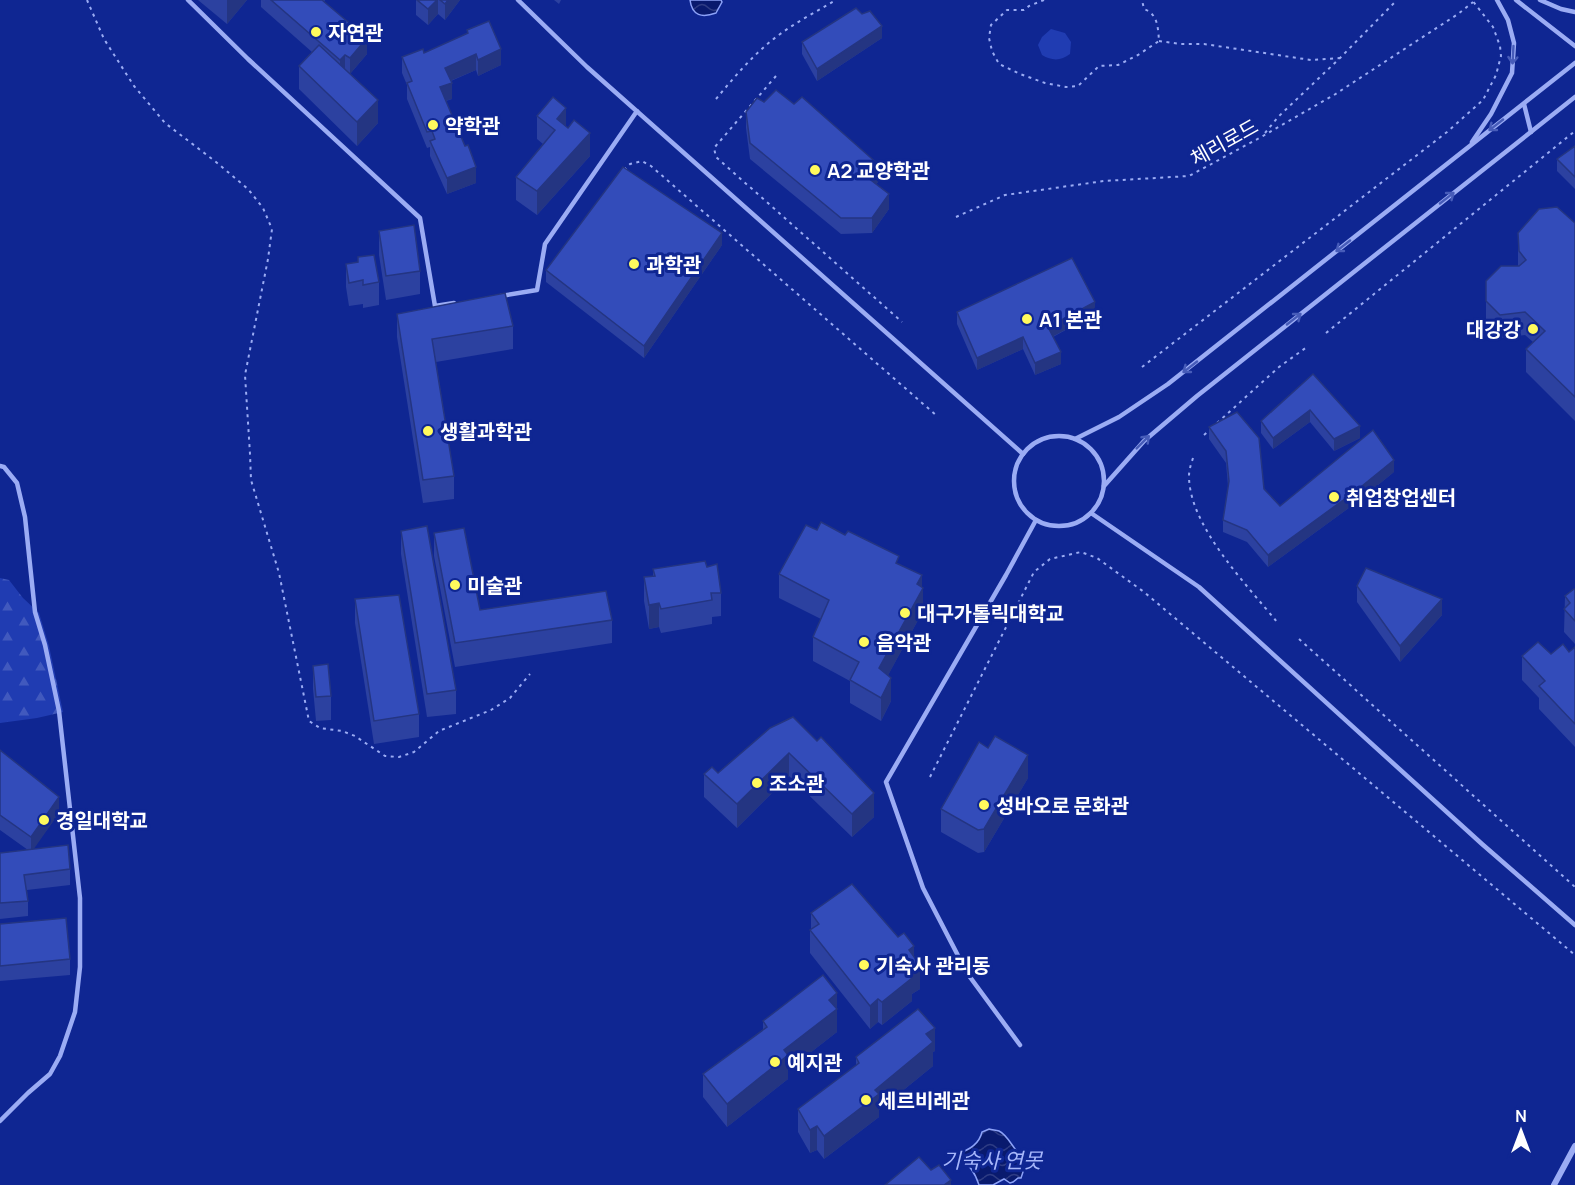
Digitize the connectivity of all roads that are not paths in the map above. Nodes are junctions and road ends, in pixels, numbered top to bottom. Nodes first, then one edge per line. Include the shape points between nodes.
1 (188, 0) edge
2 (518, 0) edge
3 (1497, 0) edge
4 (1516, 0) edge
5 (1540, 0) edge
6 (1575, 12) edge
7 (1575, 46) edge
8 (1575, 63) edge
9 (1575, 97) edge
10 (1524, 104) junction
11 (637, 111) junction
12 (1531, 132) junction
13 (1469, 147) junction
14 (492, 297) edge
15 (458, 302) edge
16 (1075, 439) junction
17 (1023, 454) junction
18 (0, 466) edge
19 (1104, 486) junction
20 (1091, 513) junction
21 (1036, 520) junction
22 (1575, 925) edge
23 (1020, 1046) dead end
24 (0, 1121) edge
25 (1575, 1146) edge
26 (1554, 1185) edge

1 - 15 lane via 420,218 435,306
2 - 11 lane
3 -> 13 lane via 1514,43 1512,73
4 - 7 lane
5 - 6 lane
8 - 10 lane
9 - 12 lane
10 - 12 lane
10 -> 13 lane
11 - 14 lane via 545,244 537,290
11 - 17 lane
19 -> 12 lane via 1144,441 1197,396
13 -> 16 lane via 1168,384 1119,417
16 - 17 lane via 1046,438
16 - 19 lane via 1098,458
17 - 21 lane via 1016,468 1016,495
18 - 24 lane via 17,483 36,612 59,711 80,898 80,967 75,1012 60,1056 50,1074
19 - 20 lane
20 - 21 lane via 1062,526
20 - 22 lane via 1199,587
21 - 23 lane via 886,782 923,888 967,973
25 - 26 street

